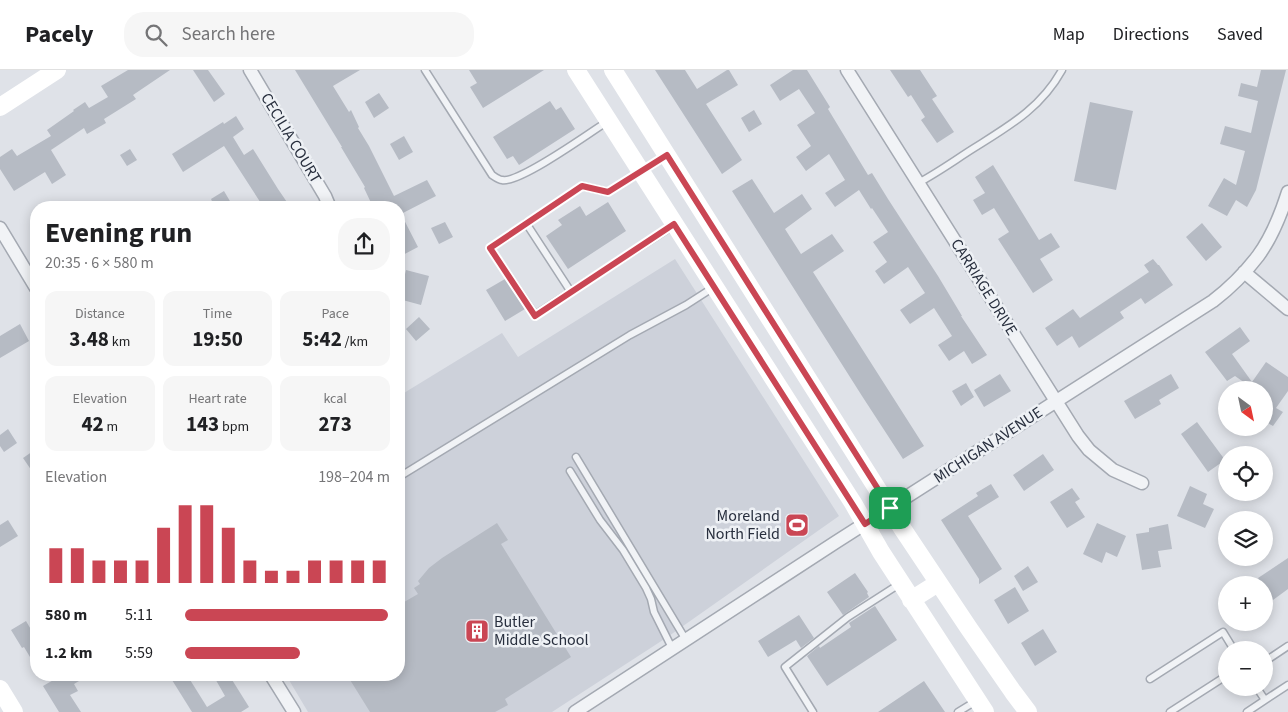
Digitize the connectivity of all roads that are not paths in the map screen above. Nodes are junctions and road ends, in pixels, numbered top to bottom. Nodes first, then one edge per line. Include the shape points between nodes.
1 (56, 70) edge
2 (250, 70) edge
3 (425, 70) edge
4 (576, 70) edge
5 (613, 70) edge
6 (847, 70) edge
7 (1062, 70) edge
8 (0, 107) edge
9 (608, 121) junction
10 (667, 155) junction
11 (640, 172) junction
12 (918, 184) junction
13 (1288, 192) edge
14 (327, 201) edge
15 (526, 224) junction
16 (674, 224) junction
17 (0, 228) edge
18 (1244, 272) junction
19 (30, 278) edge
20 (714, 287) junction
21 (571, 292) junction
22 (1288, 310) edge
23 (1056, 402) junction
24 (836, 423) junction
25 (812, 439) junction
26 (576, 457) dead end
27 (570, 471) dead end
28 (405, 473) edge
29 (1142, 483) dead end
30 (890, 508) junction
31 (865, 524) junction
32 (901, 583) junction
33 (938, 583) junction
34 (911, 600) junction
35 (686, 640) junction
36 (1228, 641) edge
37 (1288, 646) edge
38 (672, 648) junction
39 (1273, 656) edge
40 (1150, 678) dead end
41 (275, 681) edge
42 (1218, 681) edge
43 (1288, 685) edge
44 (0, 689) edge
45 (1262, 696) edge
46 (1265, 700) junction
47 (981, 706) edge
48 (14, 712) edge
49 (294, 712) edge
50 (575, 712) edge
51 (813, 712) edge
52 (958, 712) edge
53 (1028, 712) edge
54 (1170, 712) edge
55 (1247, 712) edge

1 - 8 street
2 - 14 street, CECILIA COURT
3 - 9 lane via 492,175 503,181 530,172
4 - 9 street
5 - 10 street
6 - 12 street, CARRIAGE DRIVE
7 - 12 lane via 1034,106 1006,129
9 - 11 street
10 - 11 lane
10 - 24 street
11 - 15 lane via 608,192 582,186
11 - 16 street
12 - 23 street, CARRIAGE DRIVE
13 - 18 street, MICHIGAN AVENUE via 1270,235
15 - 21 lane
15 - 21 lane via 490,248 535,316
16 - 20 street
16 - 21 lane
17 - 19 street
18 - 22 street
18 - 23 street, MICHIGAN AVENUE via 1214,301
20 - 25 street
20 - 28 lane
23 - 29 street, CARRIAGE DRIVE via 1089,450 1113,470
23 - 30 street, MICHIGAN AVENUE
24 - 25 street
24 - 30 street
25 - 31 street
26 - 35 lane
27 - 38 lane via 646,588
30 - 31 street, MICHIGAN AVENUE
30 - 33 street
31 - 32 street
31 - 35 street, MICHIGAN AVENUE
32 - 34 street
32 - 51 lane via 848,618 785,667
33 - 34 street
33 - 53 street
34 - 47 street
35 - 38 street, MICHIGAN AVENUE
36 - 40 lane via 1223,632
37 - 39 lane
38 - 50 street, MICHIGAN AVENUE
41 - 49 street
42 - 54 lane
43 - 46 lane
44 - 48 street
45 - 46 lane
46 - 55 lane
47 - 52 lane

